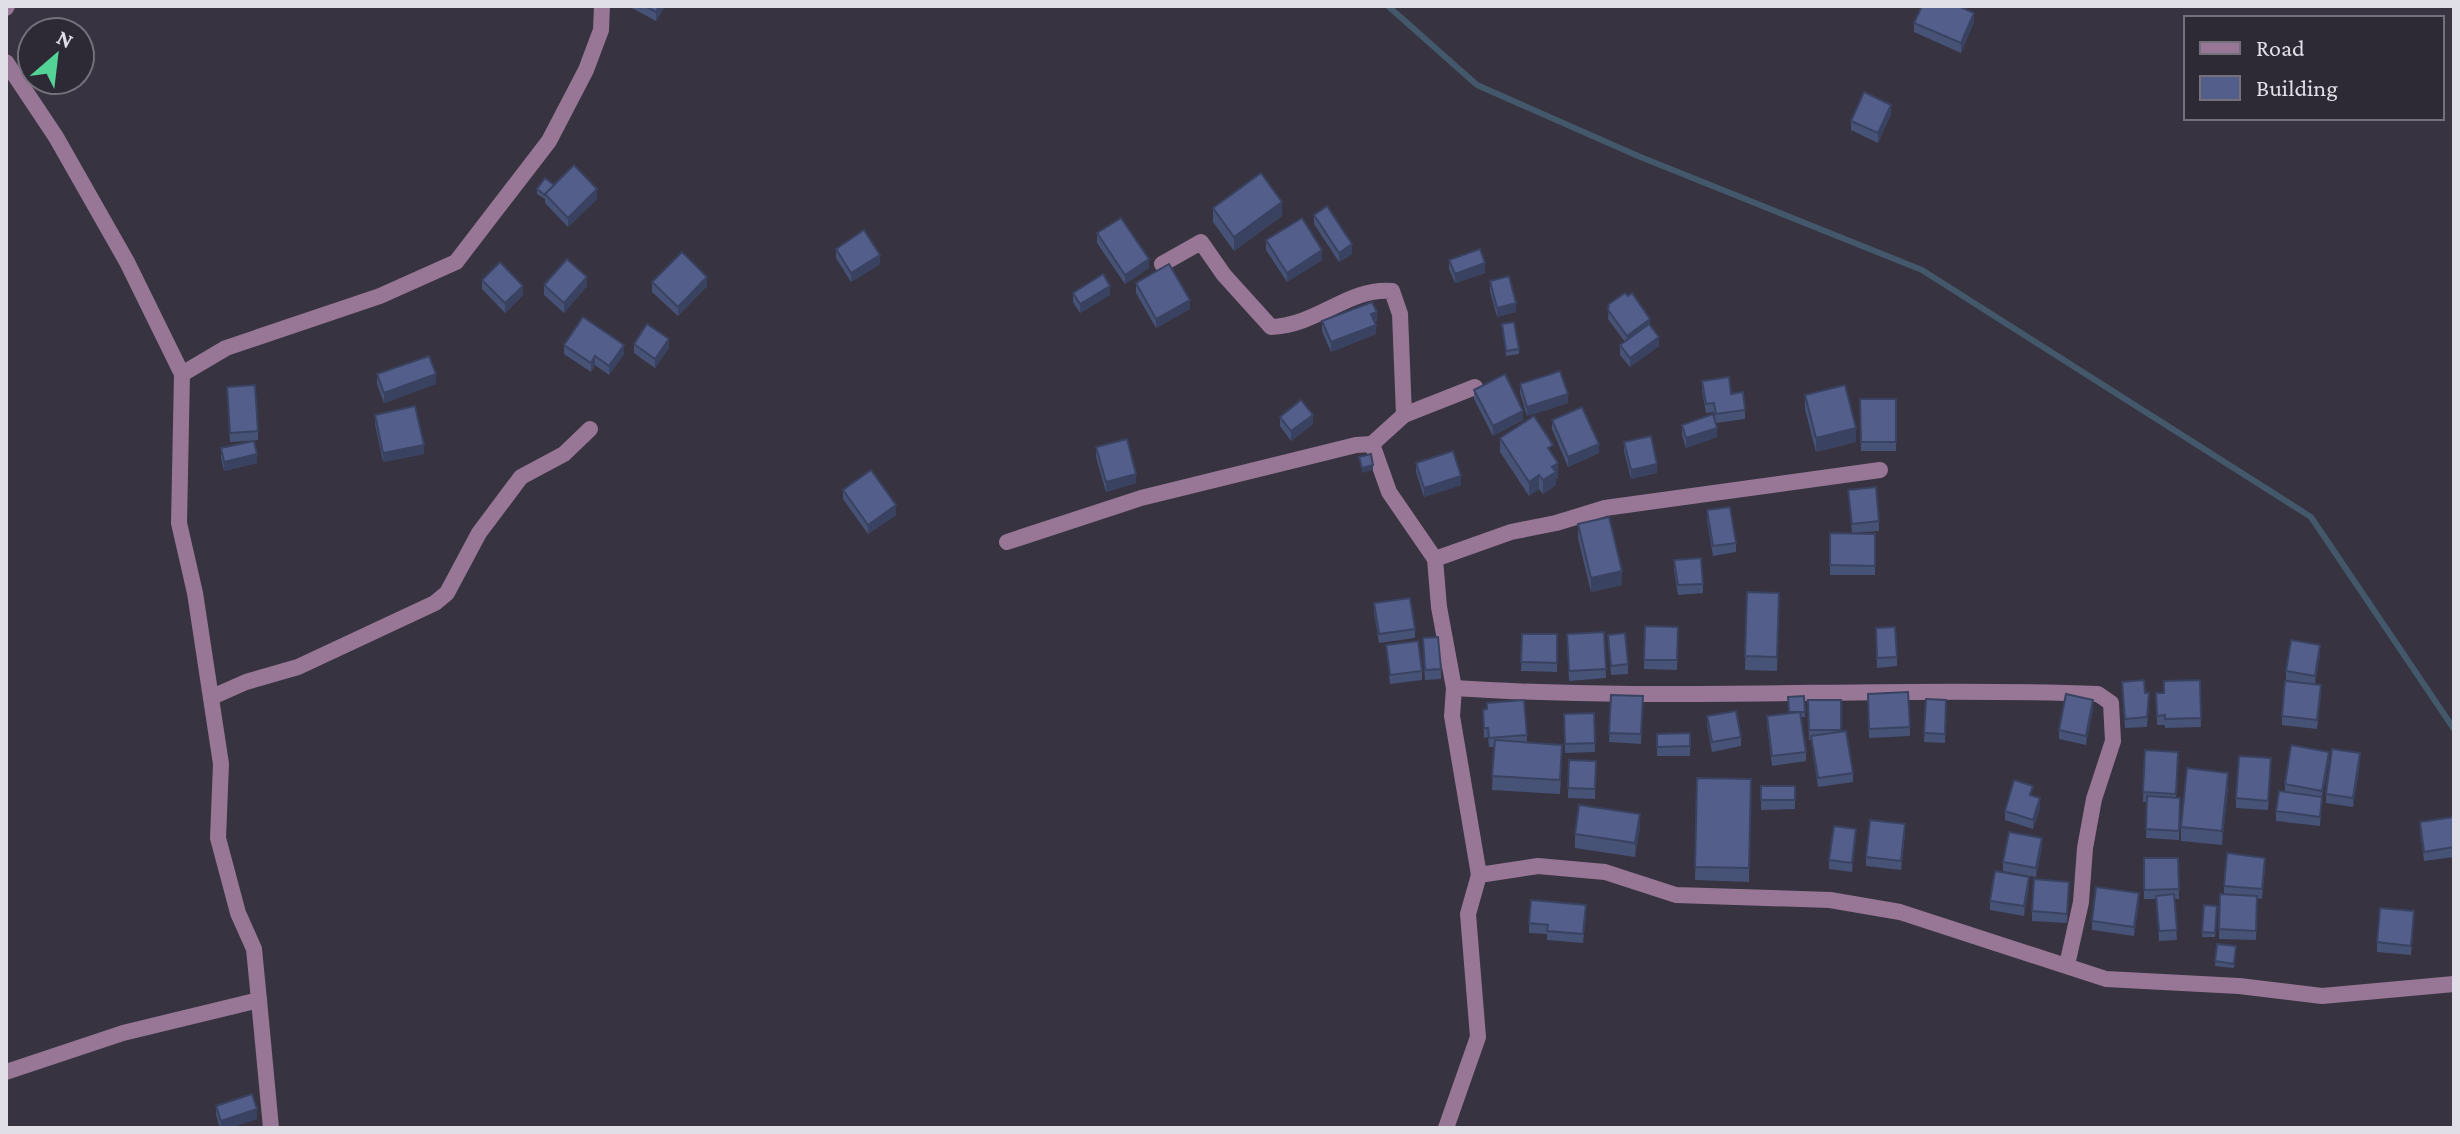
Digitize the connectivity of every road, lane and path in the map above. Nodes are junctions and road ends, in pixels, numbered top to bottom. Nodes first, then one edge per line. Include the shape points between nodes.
1 (602, 6) edge
2 (6, 62) edge
3 (1162, 264) edge
4 (182, 374) junction
5 (1475, 387) edge
6 (1404, 415) junction
7 (590, 429) dead end
8 (1372, 444) junction
9 (1880, 470) dead end
10 (1007, 542) dead end
11 (1435, 559) junction
12 (1454, 688) junction
13 (212, 697) junction
14 (1479, 875) junction
15 (2067, 965) junction
16 (2454, 984) edge
17 (259, 1000) junction
18 (6, 1072) edge
19 (271, 1128) edge
20 (1446, 1128) edge

1 - 4 street via 601,30 586,70 549,141 456,262 380,296 226,348
2 - 4 street via 127,262
3 - 6 street via 1201,242 1271,327 1295,326 1372,289 1392,291 1400,314
4 - 13 street via 179,523
5 - 6 street
6 - 8 street
7 - 13 street via 564,454 521,477 479,533 447,593 435,603 298,667
8 - 10 street via 1141,498
8 - 11 street via 1389,492
9 - 11 street via 1605,508 1511,532
11 - 12 street
12 - 14 street via 1452,716
12 - 15 street via 1565,695 2098,694 2111,703 2114,732 2094,799
13 - 17 street via 221,764 218,838 238,913 254,949
14 - 15 street via 1538,866 1605,872 1676,895 1830,900 1900,912
14 - 20 street via 1468,914 1478,1037
15 - 16 street via 2106,979 2322,996
17 - 18 street via 123,1033
17 - 19 street

